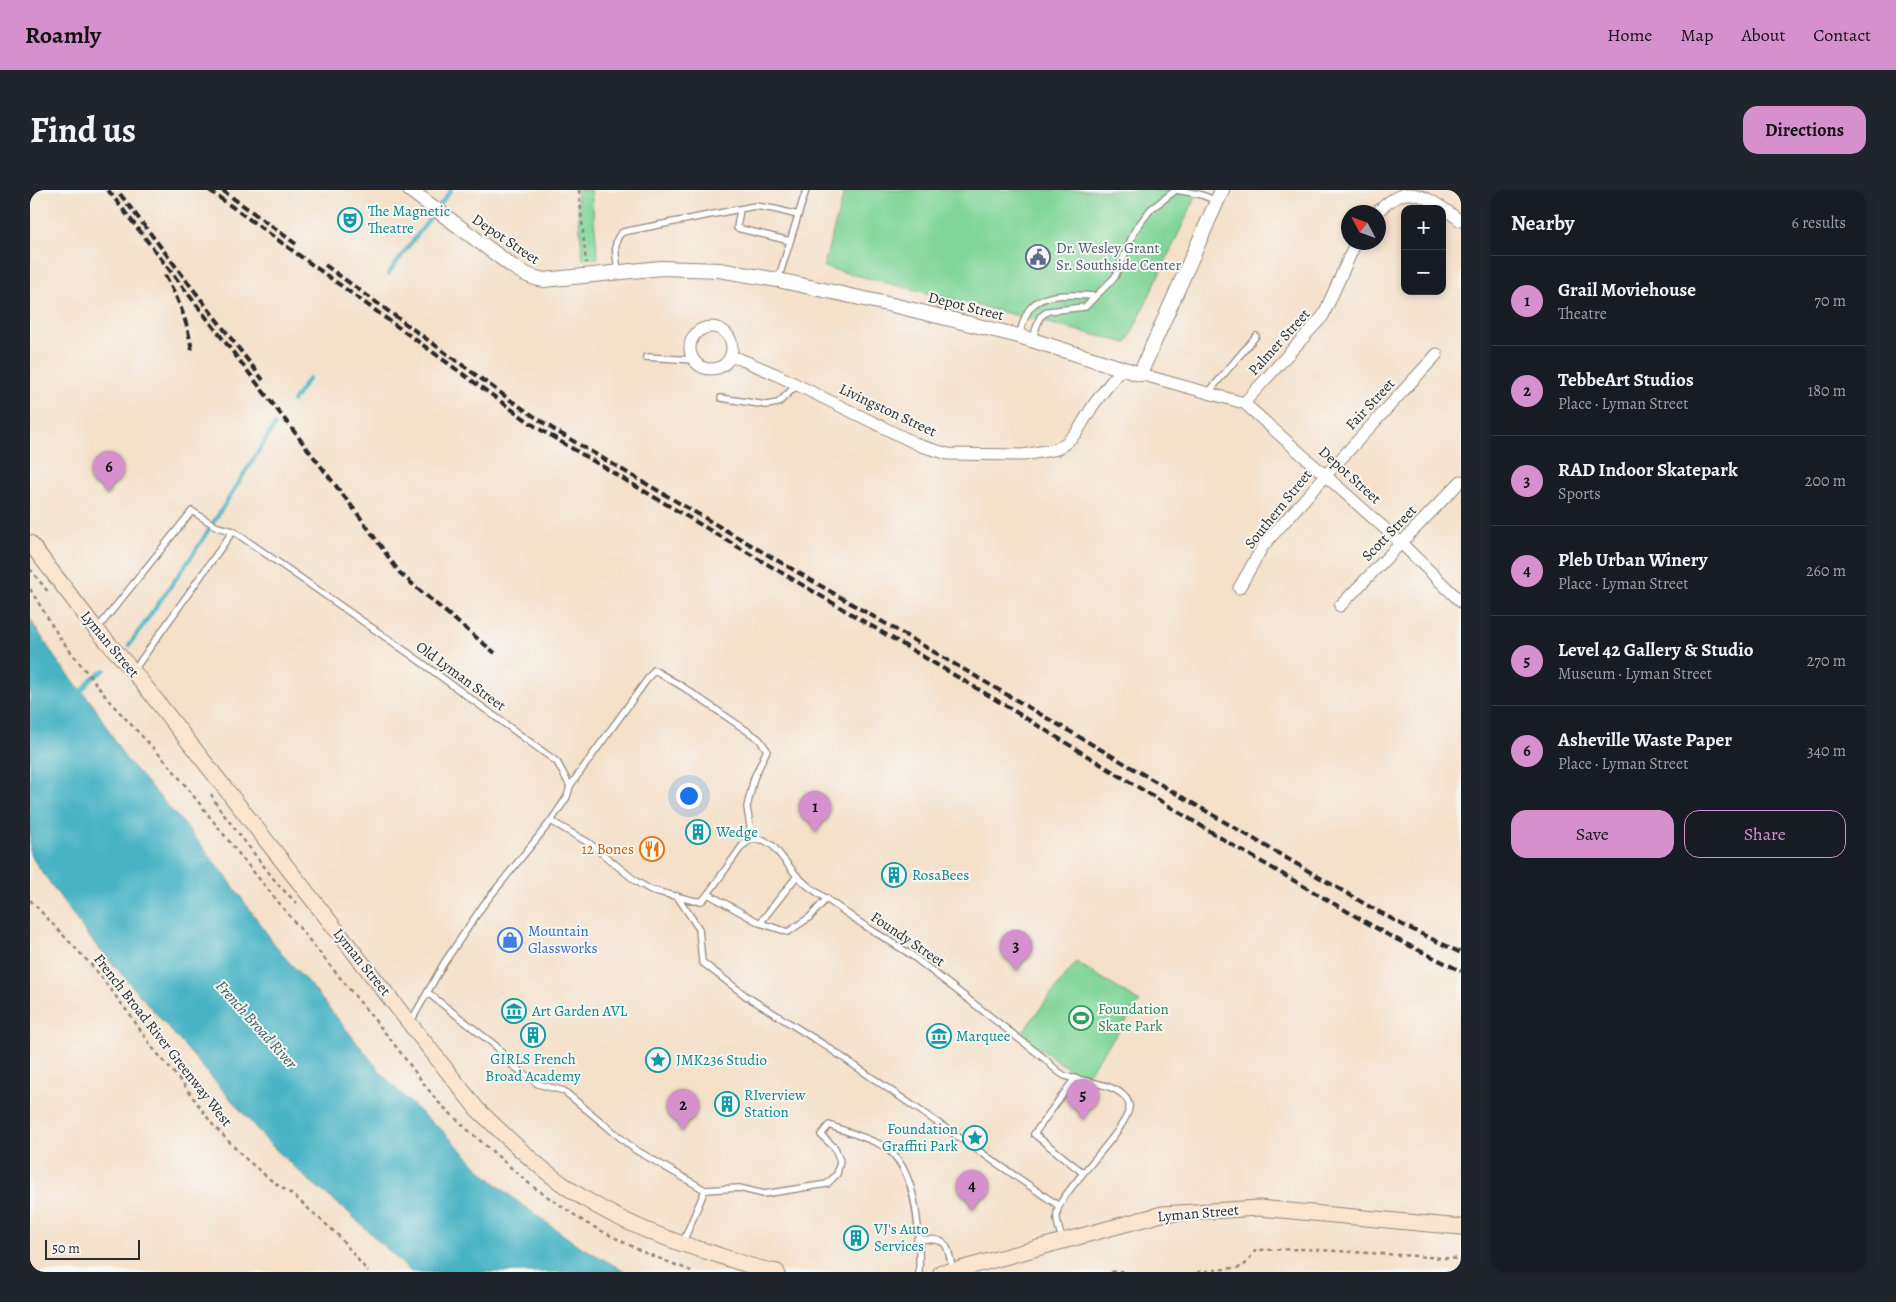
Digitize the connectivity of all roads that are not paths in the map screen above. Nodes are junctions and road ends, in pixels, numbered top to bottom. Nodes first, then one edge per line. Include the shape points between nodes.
1 (806, 190) edge
2 (1176, 190) edge
3 (415, 194) edge
4 (1220, 196) edge
5 (1384, 205) edge
6 (740, 208) junction
7 (798, 215) junction
8 (1461, 221) edge
9 (790, 241) junction
10 (1352, 250) edge
11 (618, 272) junction
12 (778, 280) junction
13 (1094, 296) junction
14 (1019, 336) junction
15 (1256, 336) dead end
16 (1032, 340) junction
17 (1437, 354) dead end
18 (646, 357) dead end
19 (730, 357) junction
20 (694, 360) junction
21 (1121, 369) junction
22 (1140, 374) junction
23 (797, 385) junction
24 (1208, 393) junction
25 (721, 398) dead end
26 (1244, 403) junction
27 (1326, 475) junction
28 (1461, 481) edge
29 (233, 531) junction
30 (30, 543) edge
31 (1401, 543) junction
32 (1239, 588) dead end
33 (1461, 602) edge
34 (1340, 606) dead end
35 (96, 629) junction
36 (133, 671) junction
37 (570, 786) junction
38 (551, 821) junction
39 (752, 839) junction
40 (797, 876) junction
41 (708, 894) junction
42 (677, 896) junction
43 (827, 898) junction
44 (760, 923) junction
45 (428, 993) junction
46 (410, 1023) junction
47 (1075, 1078) junction
48 (1082, 1172) junction
49 (705, 1190) junction
50 (1058, 1206) junction
51 (1461, 1227) edge
52 (917, 1239) junction
53 (1062, 1242) junction
54 (682, 1244) junction
55 (947, 1271) edge
56 (777, 1272) edge
57 (919, 1272) edge

1 - 7 lane
2 - 4 lane
2 - 13 lane via 1151,209 1135,230 1115,277
3 - 11 street, Depot Street via 531,277 544,280
4 - 22 street
5 - 8 street via 1409,194 1432,201
6 - 7 lane via 765,207
6 - 9 lane via 736,228
6 - 11 lane via 619,234 616,242
7 - 9 lane
9 - 12 lane
10 - 26 street, Palmer Street via 1323,316
11 - 12 street, Depot Street via 661,268 710,269
12 - 14 street, Depot Street
13 - 14 lane via 1074,295 1041,300 1031,307
13 - 16 lane via 1084,307 1048,311 1040,317
14 - 16 street, Depot Street
15 - 24 lane
16 - 21 street, Depot Street
17 - 27 street, Fair Street
18 - 20 lane
19 - 20 street via 719,368 710,369
19 - 20 street via 732,345 729,336 713,327 704,328 691,342
19 - 23 street, Livingston Street
21 - 22 street, Depot Street
21 - 23 street, Livingston Street via 1068,442 1057,449 1023,455 948,454 921,446
22 - 24 street, Depot Street
23 - 25 lane via 778,403 766,405
24 - 26 street, Depot Street
26 - 27 street, Depot Street
27 - 31 street, Depot Street
27 - 32 street, Southern Street via 1263,546
28 - 31 street, Scott Street
29 - 35 lane via 217,528 192,511
29 - 36 lane
29 - 37 lane, Old Lyman Street via 557,762
30 - 35 main road, Lyman Street
31 - 33 street, Depot Street
31 - 34 street, Scott Street
35 - 36 main road, Lyman Street
36 - 46 main road, Lyman Street
37 - 38 lane via 567,797
37 - 39 lane via 654,670 759,740 767,750 754,778 747,807
38 - 42 lane via 589,842 637,882 651,890
38 - 45 lane via 484,904
39 - 40 lane, Foundy Street via 764,840 773,846
39 - 41 lane via 742,846
40 - 43 lane, Foundy Street
40 - 44 lane
41 - 42 lane via 702,901
41 - 44 lane
42 - 50 lane via 699,928 702,962 746,996 826,1046
43 - 44 lane via 810,917 788,932
43 - 47 lane, Foundy Street via 910,954 1056,1070
45 - 46 lane
45 - 49 lane via 496,1046 512,1065 538,1084 564,1091 634,1148
46 - 54 main road, Lyman Street via 476,1109 520,1150 555,1178 616,1217
47 - 48 lane via 1034,1134
47 - 48 lane, Foundy Street via 1113,1089 1129,1104 1129,1114 1122,1126
48 - 50 lane, Foundy Street
49 - 52 lane via 739,1188 764,1194 827,1184 837,1174 840,1161 835,1148 821,1135 829,1125 881,1145 897,1158 913,1193
49 - 54 lane
50 - 53 lane
51 - 53 main road, Lyman Street via 1259,1208 1162,1214
52 - 55 lane via 943,1241 947,1247
52 - 57 lane
53 - 55 main road, Lyman Street
54 - 56 main road, Lyman Street

